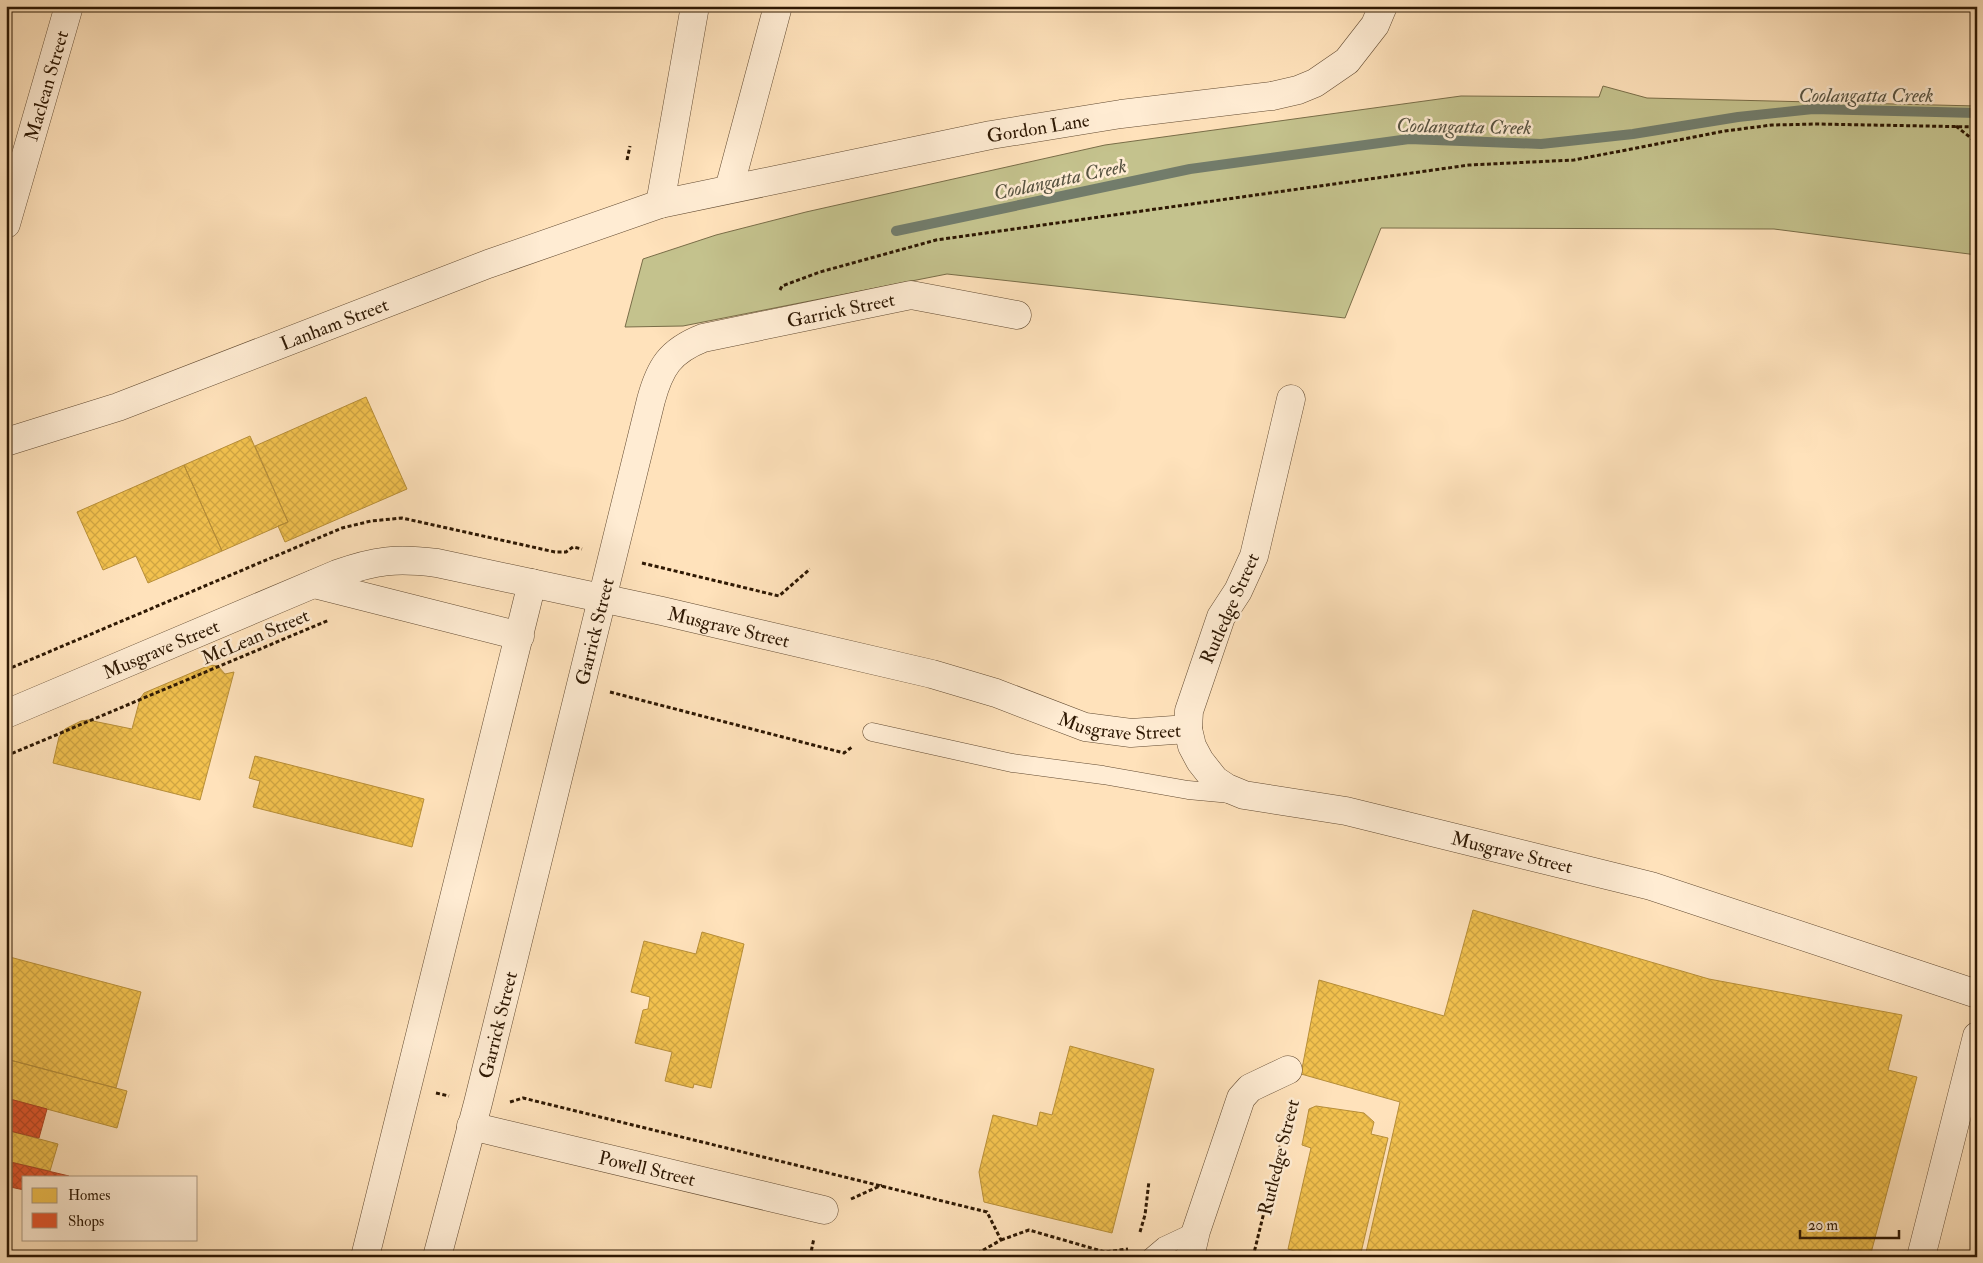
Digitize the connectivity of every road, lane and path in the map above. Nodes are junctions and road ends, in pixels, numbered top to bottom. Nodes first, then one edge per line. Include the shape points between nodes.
1 (69, 6) edge
2 (694, 6) edge
3 (778, 6) edge
4 (1383, 6) edge
5 (1956, 126) junction
6 (1977, 127) edge
7 (1977, 143) edge
8 (630, 146) dead end
9 (627, 160) dead end
10 (729, 189) junction
11 (660, 204) junction
12 (6, 224) edge
13 (1017, 315) dead end
14 (768, 326) junction
15 (1292, 399) dead end
16 (6, 442) edge
17 (532, 583) junction
18 (314, 584) junction
19 (601, 599) junction
20 (330, 620) dead end
21 (520, 636) junction
22 (6, 662) edge
23 (8, 670) dead end
24 (606, 691) dead end
25 (6, 714) edge
26 (1188, 729) junction
27 (872, 732) dead end
28 (844, 753) dead end
29 (6, 756) edge
30 (1244, 795) junction
31 (1977, 994) edge
32 (1977, 1036) edge
33 (1288, 1070) joint
34 (431, 1092) dead end
35 (474, 1114) junction
36 (1149, 1181) dead end
37 (824, 1210) dead end
38 (1139, 1235) dead end
39 (1001, 1240) junction
40 (1193, 1244) edge
41 (1133, 1249) dead end
42 (365, 1257) edge
43 (437, 1257) edge
44 (972, 1257) edge
45 (1151, 1257) edge
46 (1253, 1257) edge
47 (1921, 1257) edge

1 - 12 street, Maclean Street
2 - 11 street
3 - 10 street
4 - 10 street, Gordon Lane via 1375,25 1348,61 1316,83 1298,90 991,135
5 - 6 path
5 - 7 path
5 - 14 path via 1772,125 1574,160 1469,165 936,240 820,272 782,286
8 - 9 path
10 - 11 street, Gordon Lane
11 - 16 street, Lanham Street via 488,264 118,407
13 - 14 street, Garrick Street via 911,295
14 - 19 street, Garrick Street via 703,338 687,344 667,362 653,393
15 - 26 street, Rutledge Street via 1254,556 1244,581 1216,629 1190,704
17 - 18 street, Musgrave Street via 438,563 385,560
17 - 19 street, Musgrave Street
17 - 21 street
18 - 21 street
18 - 25 street, Musgrave Street
19 - 26 street, Musgrave Street via 932,674 996,693 1085,727 1120,733
19 - 35 street, Garrick Street
20 - 29 path, McLean Street
21 - 42 street
22 - 23 path
24 - 28 path
26 - 30 street, Musgrave Street via 1195,754 1210,774 1220,784
27 - 30 lane via 1012,763 1188,790
30 - 31 street, Musgrave Street via 1354,813 1651,886
32 - 47 street
33 - 40 street, Rutledge Street via 1250,1088 1241,1098
33 - 46 path, Rutledge Street via 1294,1088
34 - 35 path
35 - 37 street, Powell Street
35 - 39 path via 523,1098 978,1209 987,1212
35 - 43 street, Garrick Street
36 - 38 path
39 - 41 path via 1029,1230 1105,1252
39 - 44 path
40 - 45 lane via 1164,1246

